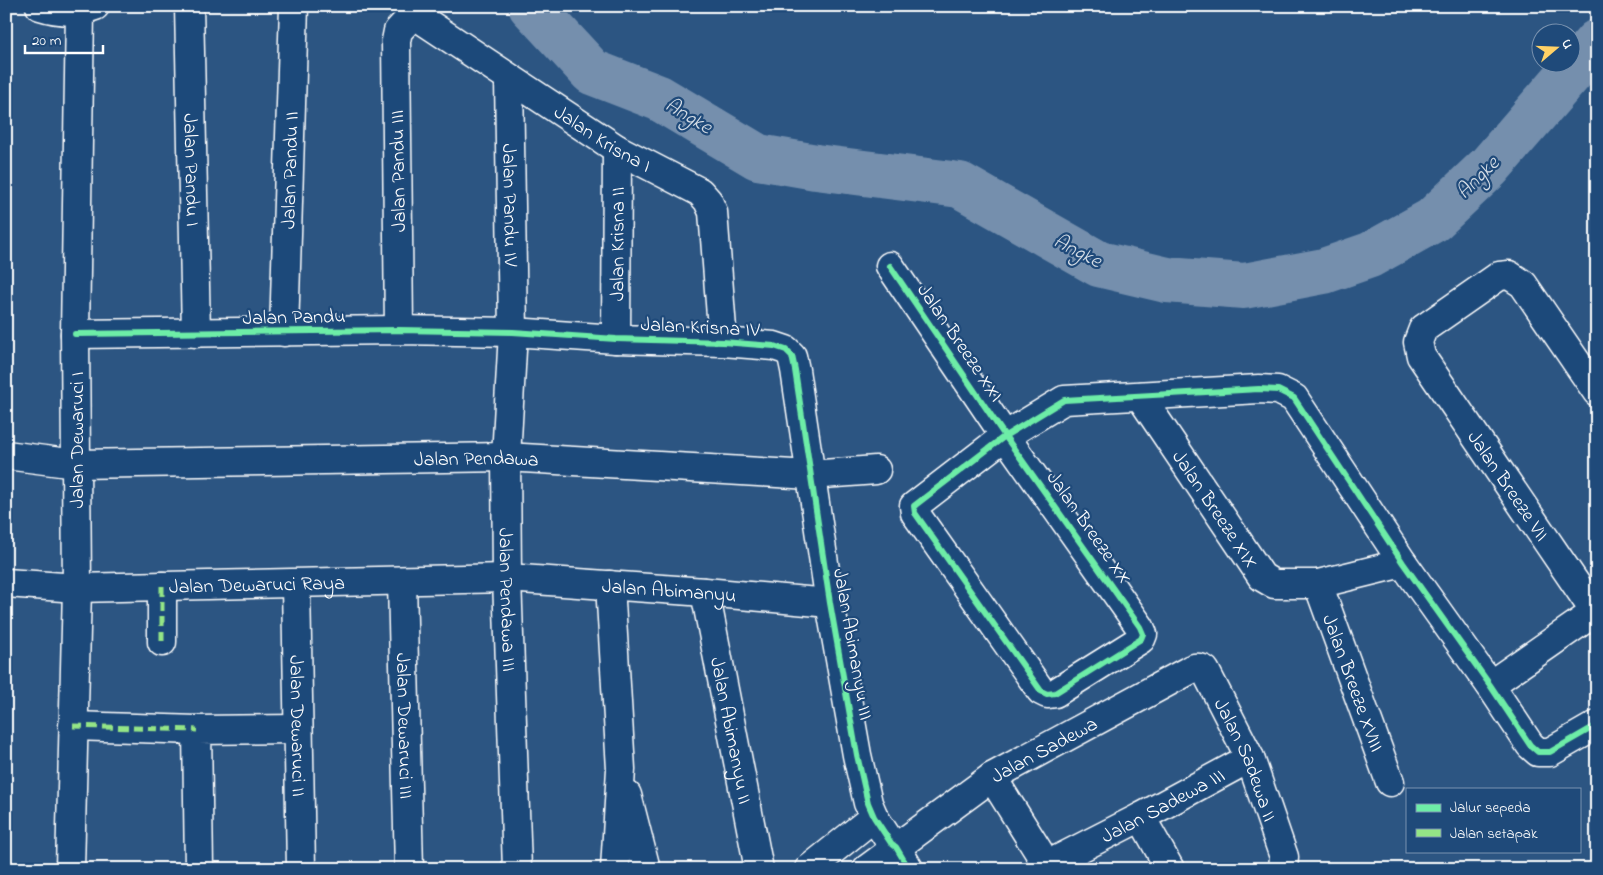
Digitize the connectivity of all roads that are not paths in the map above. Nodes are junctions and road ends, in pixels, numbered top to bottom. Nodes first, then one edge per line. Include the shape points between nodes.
1 (40, 6) edge
2 (189, 6) edge
3 (294, 6) edge
4 (88, 9) edge
5 (405, 16) edge
6 (509, 79) junction
7 (617, 149) junction
8 (890, 266) dead end
9 (399, 330) junction
10 (284, 332) junction
11 (513, 332) junction
12 (196, 333) junction
13 (75, 334) junction
14 (616, 339) junction
15 (723, 342) junction
16 (1597, 392) edge
17 (1140, 396) junction
18 (1005, 436) junction
19 (6, 455) edge
20 (506, 457) junction
21 (76, 464) junction
22 (876, 470) dead end
23 (810, 476) junction
24 (1402, 563) junction
25 (508, 578) junction
26 (402, 582) junction
27 (6, 583) edge
28 (296, 584) junction
29 (1318, 584) junction
30 (162, 586) junction
31 (610, 586) junction
32 (77, 588) junction
33 (705, 592) junction
34 (830, 603) junction
35 (1596, 614) edge
36 (162, 642) dead end
37 (1200, 668) joint
38 (1490, 685) junction
39 (1597, 725) edge
40 (73, 726) junction
41 (298, 729) junction
42 (197, 730) junction
43 (1250, 758) junction
44 (621, 769) junction
45 (992, 777) junction
46 (1390, 782) dead end
47 (1141, 817) junction
48 (890, 840) edge
49 (1283, 863) edge
50 (70, 869) edge
51 (199, 869) edge
52 (301, 869) edge
53 (409, 869) edge
54 (517, 869) edge
55 (615, 869) edge
56 (646, 869) edge
57 (758, 869) edge
58 (809, 869) edge
59 (867, 869) edge
60 (1170, 869) edge

1 - 4 street
2 - 12 street, Jalan Pandu I
3 - 10 street, Jalan Pandu II
4 - 13 street, Jalan Dewaruci I
5 - 6 street via 421,19
5 - 9 street, Jalan Pandu III via 396,42
6 - 7 street, Jalan Krisna I
6 - 11 street, Jalan Pandu IV
7 - 14 street, Jalan Krisna II
7 - 15 street, Jalan Krisna I via 700,192 708,201 713,212
8 - 18 street, Jalan Breeze XXI
9 - 10 street, Jalan Pandu
9 - 11 street, Jalan Pandu
10 - 12 street, Jalan Pandu
11 - 14 street, Jalan Krisna IV
11 - 20 street, Jalan Pendawa III
12 - 13 street, Jalan Pandu
13 - 21 street, Jalan Dewaruci I
14 - 15 street, Jalan Krisna IV
15 - 23 street, Jalan Krisna IV via 774,346 792,356
16 - 35 street, Jalan Breeze VII via 1523,284 1509,275 1499,276 1423,329 1418,342 1421,356
17 - 18 street via 1064,400
17 - 24 street via 1259,389 1278,390 1294,398
17 - 29 street, Jalan Breeze XIX via 1262,577 1274,584
18 - 18 street, Jalan Breeze XX via 914,506 915,513 1041,690 1047,694 1055,693 1141,639 1143,634
19 - 21 street, Jalan Pendawa
20 - 21 street, Jalan Pendawa
20 - 23 street, Jalan Pendawa
20 - 25 street, Jalan Pendawa III
21 - 32 street, Jalan Dewaruci I
22 - 23 street, Jalan Pendawa
23 - 34 street, Jalan Abimanyu III
24 - 29 street, Jalan Breeze XIX
24 - 38 street
25 - 26 street, Jalan Dewaruci Raya
25 - 31 street, Jalan Abimanyu
25 - 54 street, Jalan Pendawa III
26 - 28 street, Jalan Dewaruci Raya
26 - 53 street, Jalan Dewaruci III
27 - 32 street, Jalan Dewaruci Raya
28 - 30 street, Jalan Dewaruci Raya
28 - 41 street, Jalan Dewaruci II
29 - 46 street, Jalan Breeze XVIII
30 - 32 street, Jalan Dewaruci Raya
30 - 36 street
31 - 33 street, Jalan Abimanyu
31 - 44 street
32 - 40 street, Jalan Dewaruci I
33 - 34 street, Jalan Abimanyu
33 - 57 street, Jalan Abimanyu II
34 - 48 street, Jalan Abimanyu III via 868,803
35 - 38 street
37 - 43 street, Jalan Sadewa II via 1205,670
37 - 45 street, Jalan Sadewa via 1193,668
38 - 39 street via 1538,752 1550,752
40 - 42 street
40 - 50 street, Jalan Dewaruci I
41 - 42 street
41 - 52 street, Jalan Dewaruci II
42 - 51 street
43 - 47 street, Jalan Sadewa III
43 - 49 street, Jalan Sadewa II
44 - 55 street
44 - 56 street
45 - 47 street, Jalan Sadewa III via 1047,866
45 - 48 street, Jalan Sadewa
47 - 60 street
48 - 58 street
48 - 59 street

